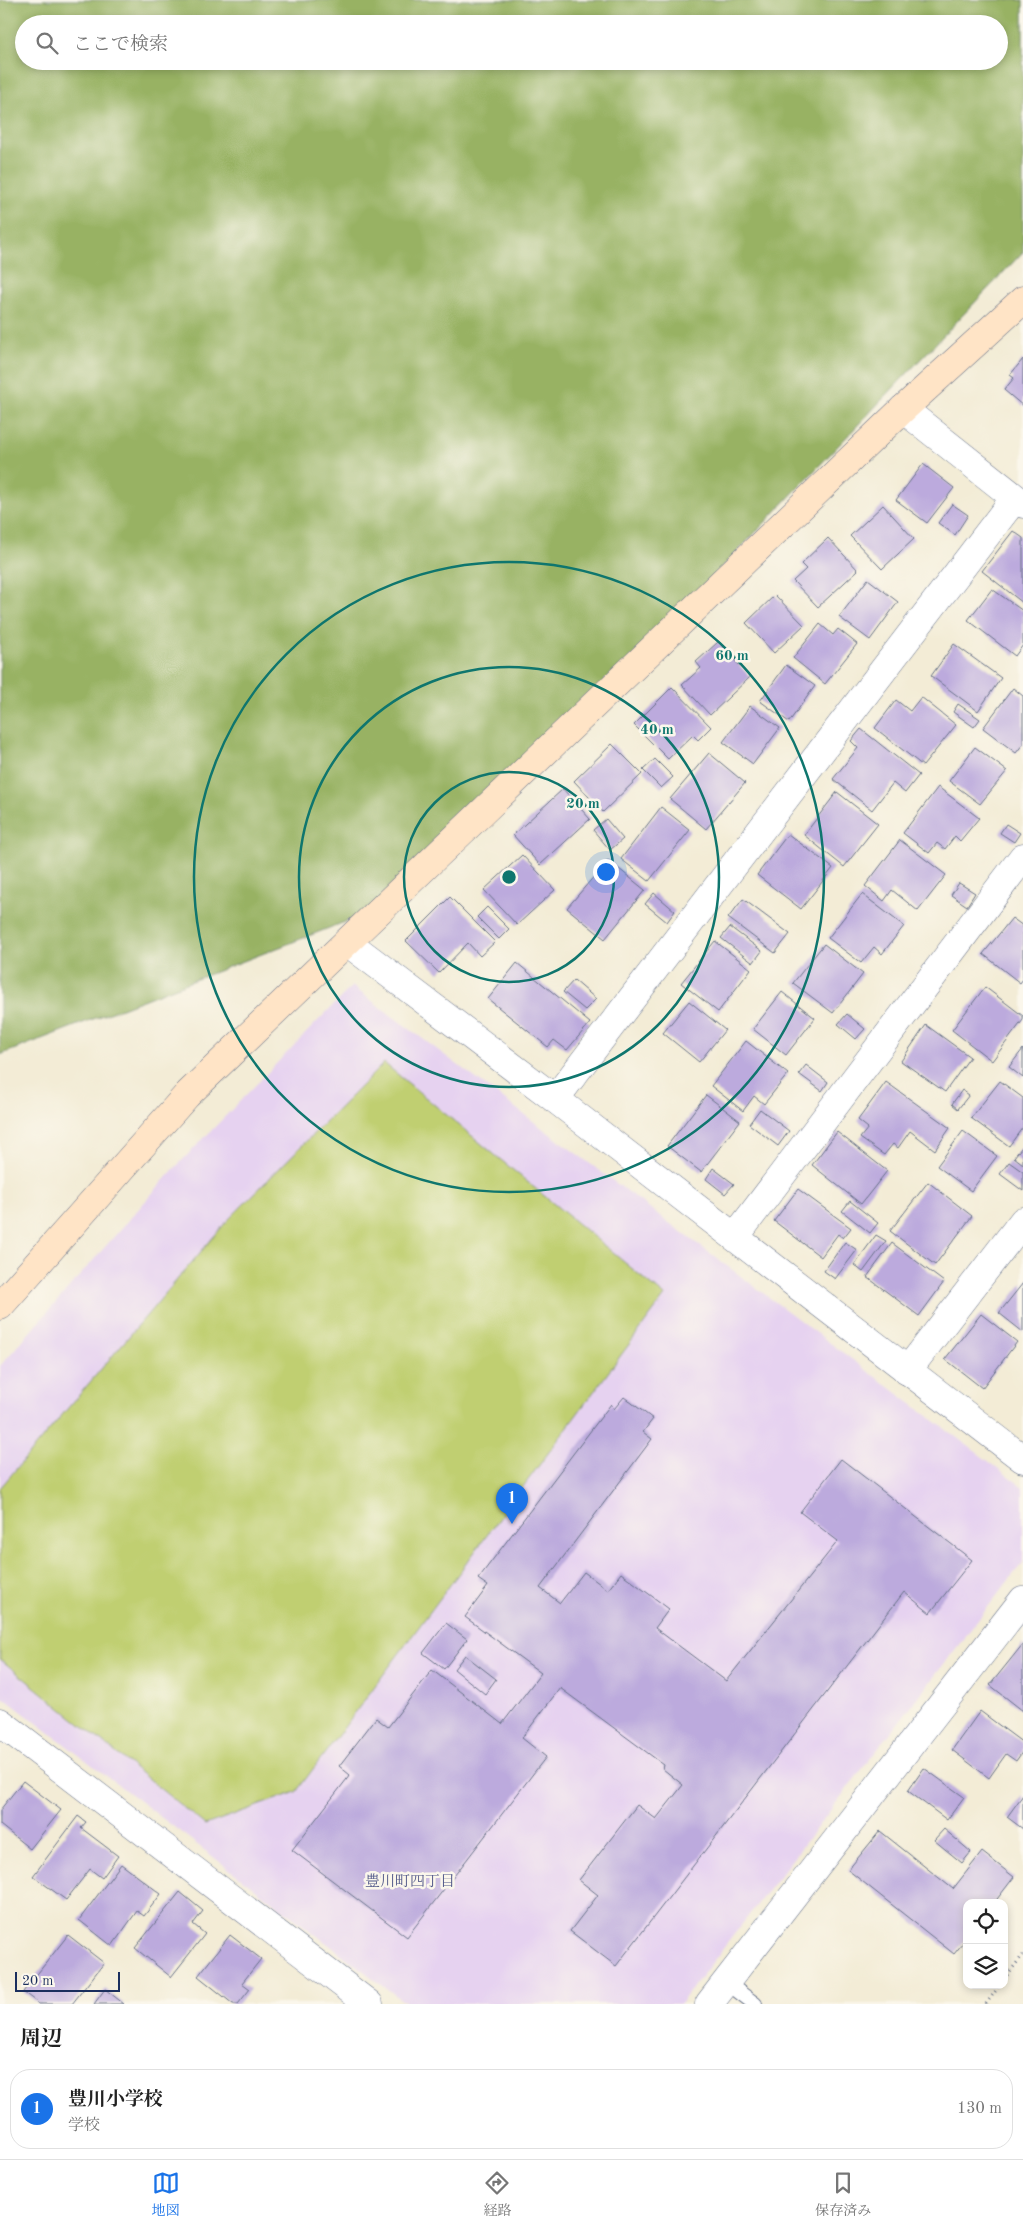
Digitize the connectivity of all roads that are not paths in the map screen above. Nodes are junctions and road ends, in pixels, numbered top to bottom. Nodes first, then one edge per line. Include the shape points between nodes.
1 (1023, 300) edge
2 (903, 409) junction
3 (1019, 501) edge
4 (1023, 856) edge
5 (347, 942) junction
6 (555, 1099) junction
7 (1023, 1221) edge
8 (735, 1237) junction
9 (0, 1306) edge
10 (907, 1370) junction
11 (1023, 1459) edge
12 (1023, 1600) edge
13 (0, 1722) edge
14 (726, 1982) junction
15 (369, 2004) edge
16 (709, 2004) edge
17 (754, 2004) edge

1 - 2 street
2 - 3 street
2 - 5 street
3 - 6 street
4 - 8 street
5 - 6 street
5 - 9 street via 187,1095
6 - 8 street
7 - 10 street
8 - 10 street
10 - 11 street
12 - 14 street
13 - 15 street
14 - 16 street
14 - 17 lane

